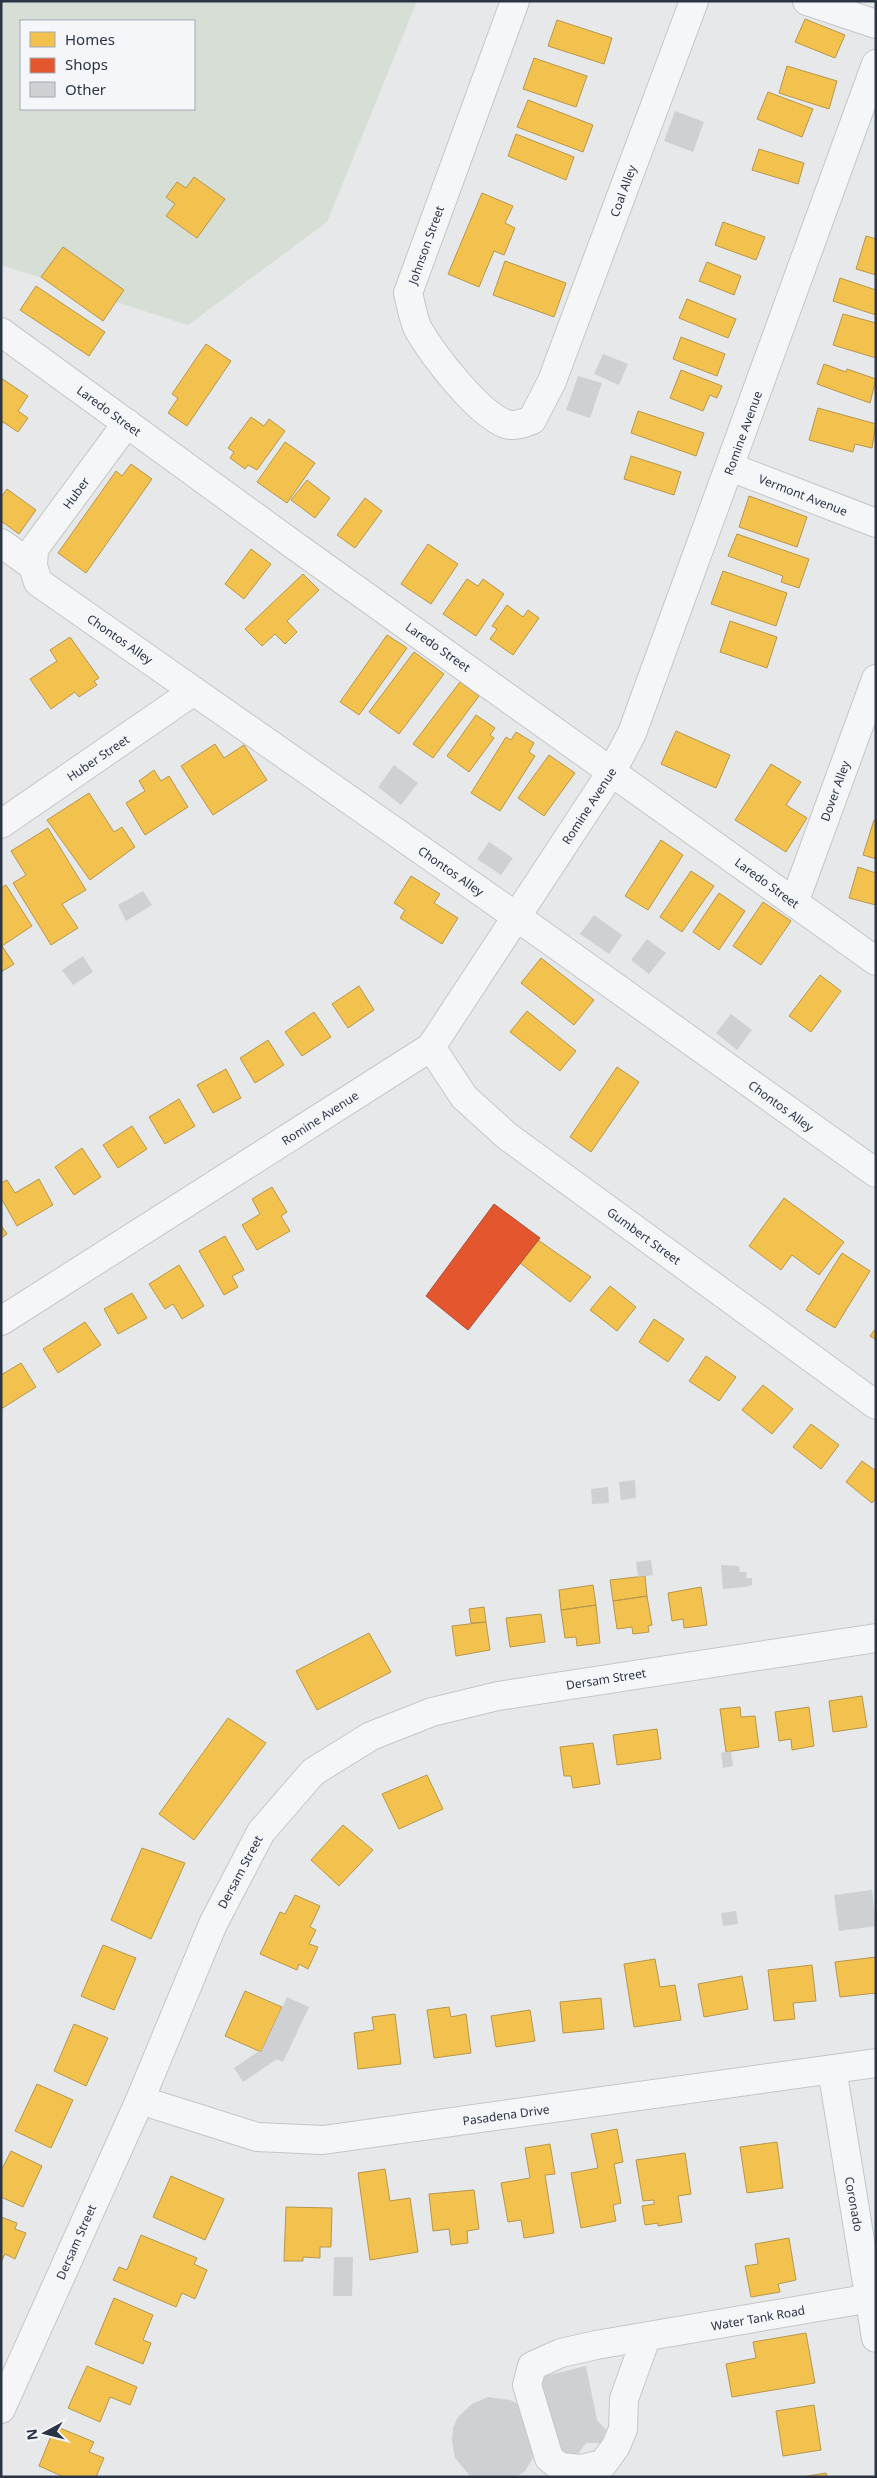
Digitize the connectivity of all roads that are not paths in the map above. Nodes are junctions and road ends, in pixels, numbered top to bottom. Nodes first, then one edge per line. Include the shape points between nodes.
1 (515, 1) edge
2 (694, 1) edge
3 (806, 1) edge
4 (876, 24) edge
5 (876, 64) edge
6 (1, 332) edge
7 (552, 381) joint
8 (127, 423) junction
9 (730, 467) junction
10 (876, 523) edge
11 (1, 543) edge
12 (33, 566) junction
13 (876, 679) edge
14 (194, 691) junction
15 (612, 771) junction
16 (1, 824) edge
17 (794, 903) junction
18 (516, 917) junction
19 (876, 962) edge
20 (430, 1047) junction
21 (876, 1173) edge
22 (2, 1320) edge
23 (876, 1405) edge
24 (876, 1638) edge
25 (876, 2063) edge
26 (832, 2069) junction
27 (140, 2100) junction
28 (871, 2298) junction
29 (646, 2338) junction
30 (876, 2338) edge
31 (1, 2409) edge

1 - 7 street, Johnson Street via 408,293 417,328 441,364 484,409 506,424 532,420
2 - 7 street, Coal Alley
3 - 4 street
5 - 9 street, Romine Avenue
6 - 8 street, Laredo Street
8 - 12 street, Huber via 34,550
8 - 15 street, Laredo Street
9 - 10 street, Vermont Avenue
9 - 15 street, Romine Avenue via 632,733
11 - 12 street
12 - 14 street, Chontos Alley via 38,582
13 - 17 street, Dover Alley
14 - 16 street, Huber Street
14 - 18 street, Chontos Alley
15 - 17 street, Laredo Street
15 - 18 street, Romine Avenue
17 - 19 street, Laredo Street
18 - 20 street, Romine Avenue
18 - 21 street, Chontos Alley
20 - 22 street, Romine Avenue
20 - 23 street, Gumbert Street via 464,1097 507,1136
24 - 27 street, Dersam Street via 498,1696 432,1712 371,1736 313,1772 261,1832 213,1924
25 - 26 street, Pasadena Drive
26 - 27 street, Pasadena Drive via 323,2140 257,2137
26 - 28 street, Coronado
27 - 31 street, Dersam Street
28 - 29 street, Water Tank Road
28 - 30 street, Coronado
29 - 29 street, Water Tank Road via 561,2353 532,2366 527,2384 549,2458 560,2467 581,2469 603,2464 616,2446 623,2429 624,2399

